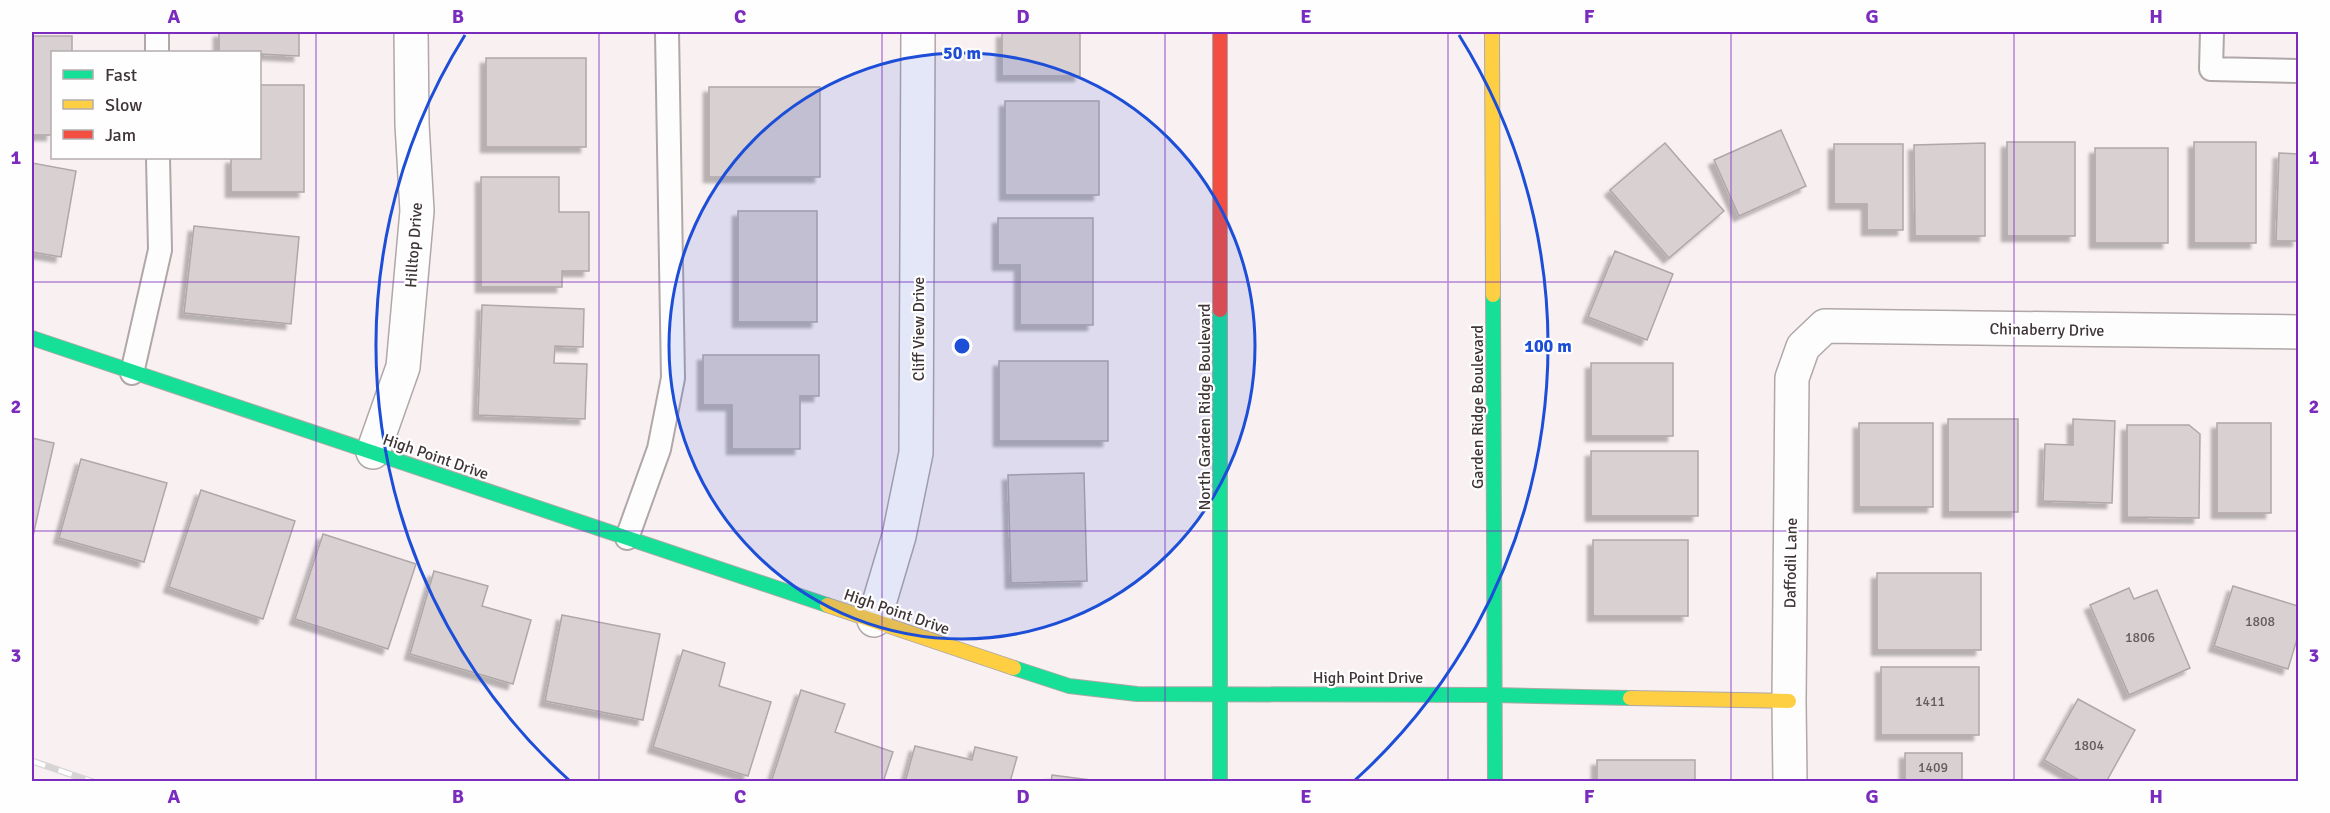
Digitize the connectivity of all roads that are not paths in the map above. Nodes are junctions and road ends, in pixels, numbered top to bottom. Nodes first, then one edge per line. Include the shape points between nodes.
1 (157, 32) edge
2 (411, 32) edge
3 (667, 32) edge
4 (918, 32) edge
5 (1220, 32) edge
6 (1492, 32) edge
7 (2212, 32) edge
8 (157, 51) edge
9 (2298, 71) edge
10 (158, 159) edge
11 (2298, 332) edge
12 (32, 338) edge
13 (1803, 347) joint
14 (132, 373) junction
15 (373, 452) junction
16 (627, 538) junction
17 (873, 620) junction
18 (1220, 693) junction
19 (1494, 695) junction
20 (1788, 701) junction
21 (1220, 782) edge
22 (1495, 782) edge
23 (1790, 782) edge

1 - 8 lane
2 - 15 street, Hilltop Drive via 416,223 403,367
3 - 16 lane via 673,378 659,449
4 - 17 street, Cliff View Drive via 916,453 899,536
5 - 18 street, North Garden Ridge Boulevard
6 - 19 street, Garden Ridge Boulevard
7 - 9 lane via 2211,69
10 - 14 lane via 160,250
11 - 13 street, Chinaberry Drive via 1825,326
12 - 14 street, High Point Drive
13 - 20 street, Daffodil Lane via 1792,378
14 - 15 street, High Point Drive
15 - 16 street, High Point Drive
16 - 17 street, High Point Drive
17 - 18 street, High Point Drive via 1069,686 1137,694
18 - 19 street, High Point Drive
18 - 21 street, North Garden Ridge Boulevard
19 - 20 street, High Point Drive
19 - 22 street, Garden Ridge Boulevard
20 - 23 street, Daffodil Lane

